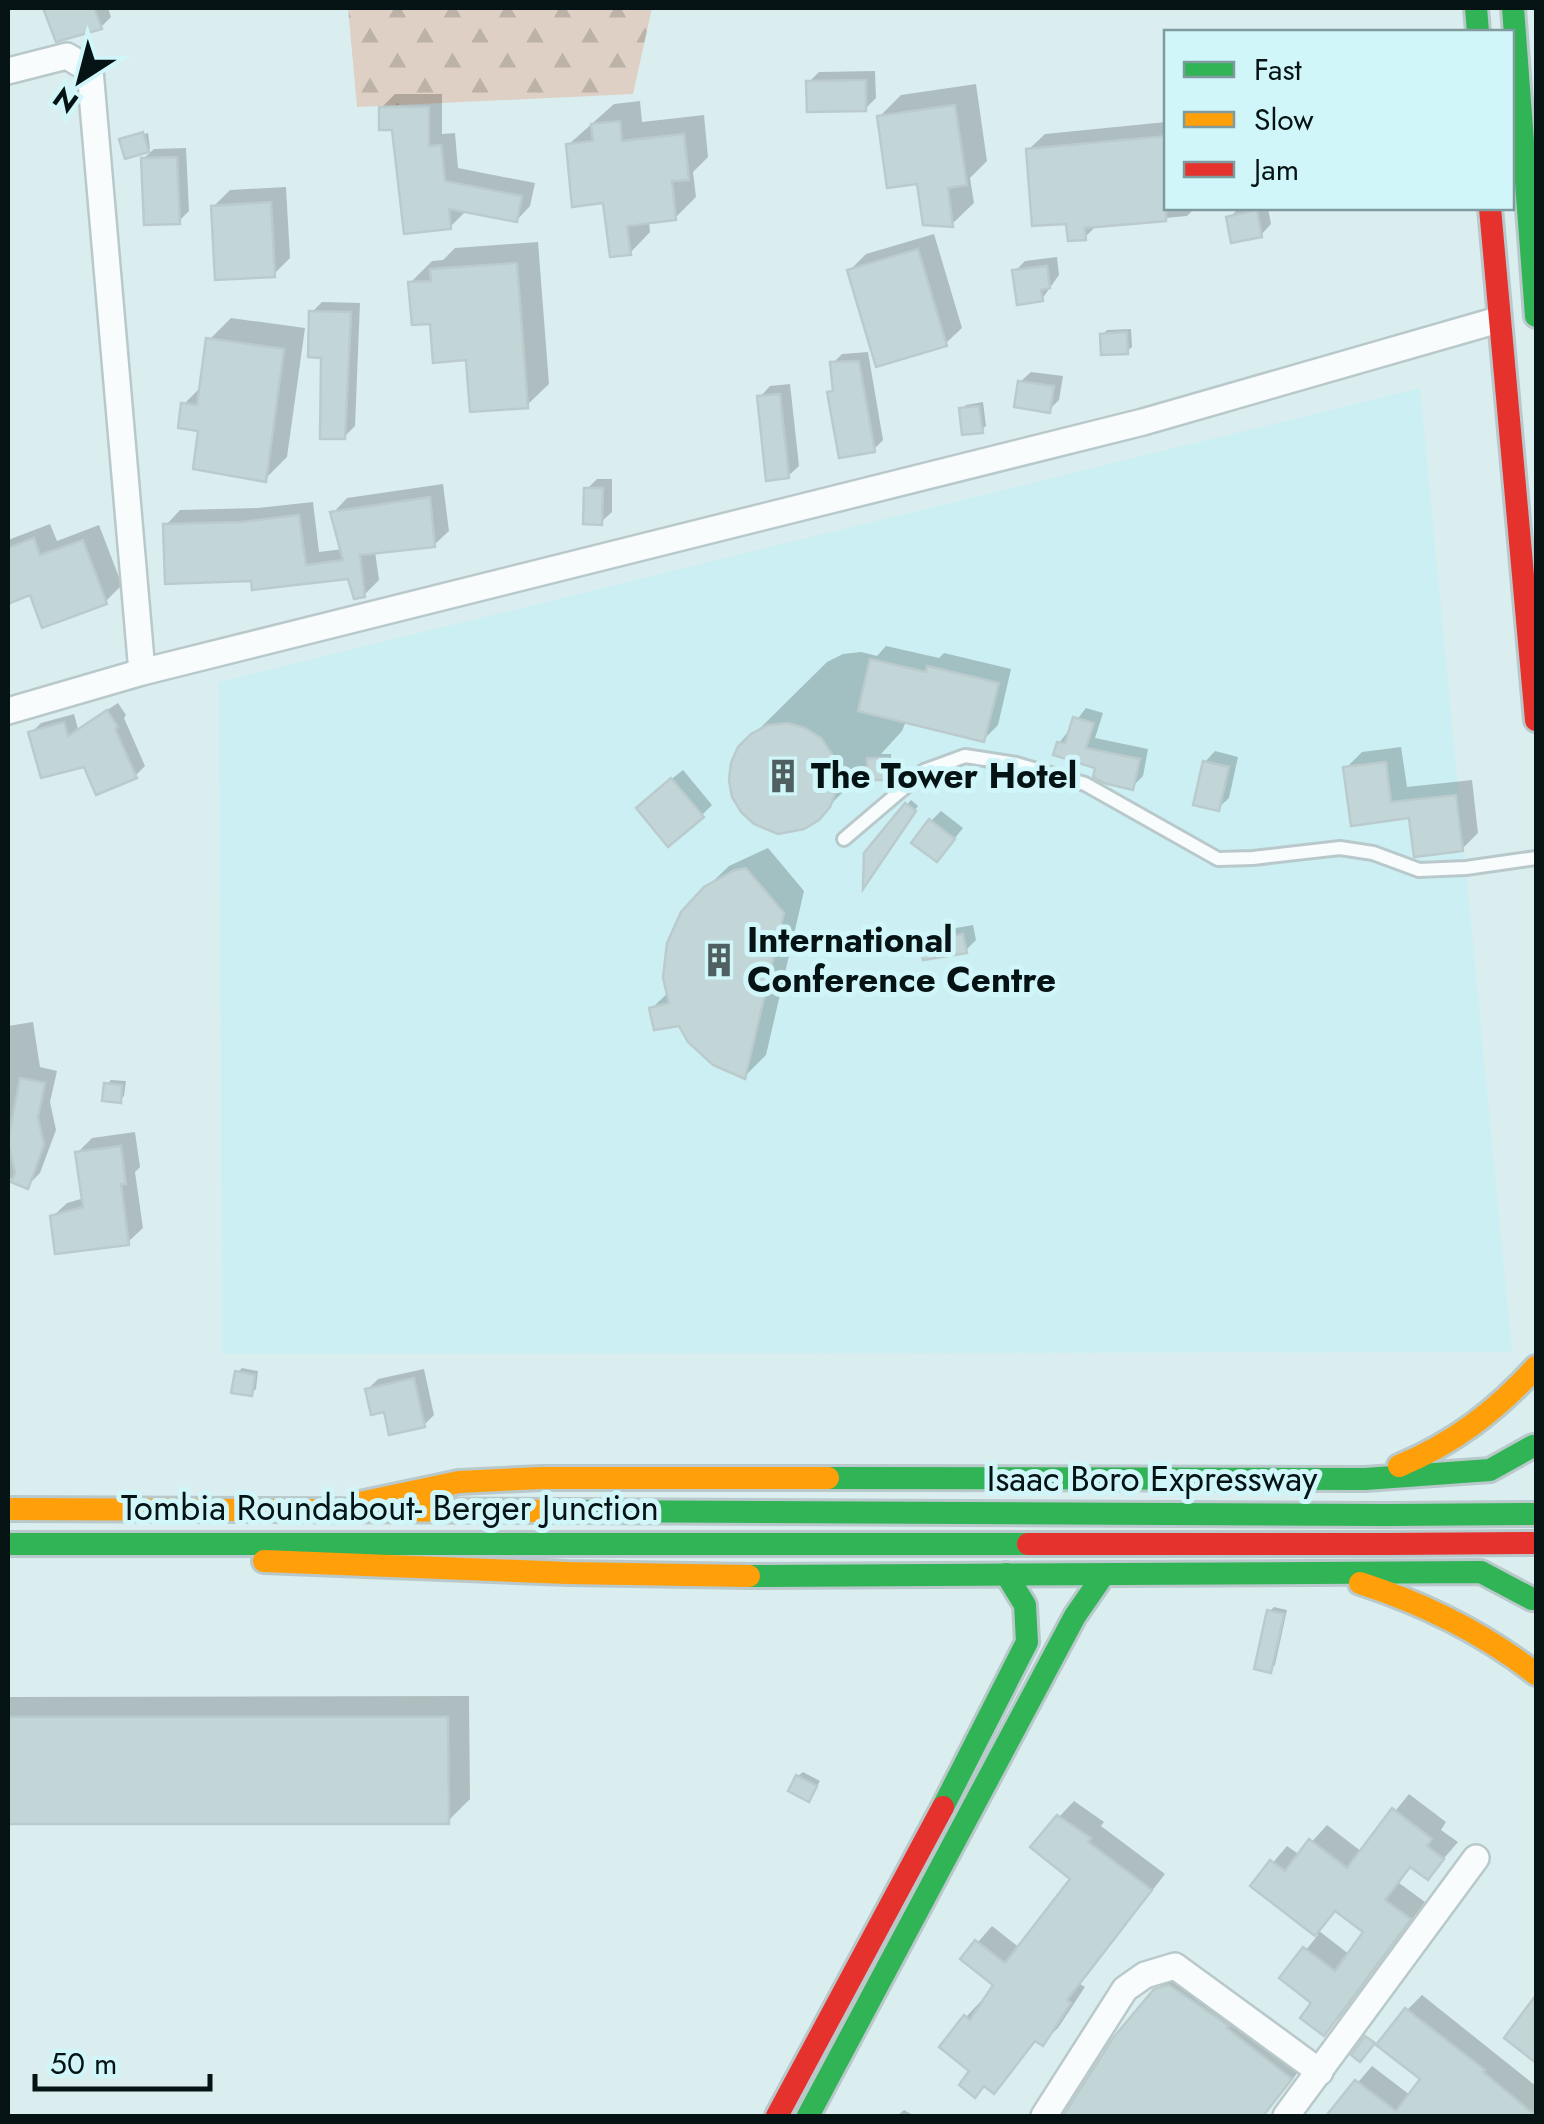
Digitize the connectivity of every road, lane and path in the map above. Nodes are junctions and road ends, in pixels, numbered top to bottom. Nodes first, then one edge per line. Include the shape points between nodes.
1 (1513, 8) edge
2 (8, 71) edge
3 (1490, 210) edge
4 (1534, 268) edge
5 (1536, 316) edge
6 (1498, 320) junction
7 (142, 672) junction
8 (8, 710) edge
9 (1536, 720) edge
10 (844, 839) dead end
11 (1536, 858) edge
12 (1536, 1367) edge
13 (1535, 1445) edge
14 (1366, 1479) junction
15 (8, 1509) edge
16 (329, 1510) junction
17 (767, 1512) joint
18 (1536, 1514) edge
19 (773, 1542) joint
20 (164, 1543) junction
21 (1536, 1543) edge
22 (8, 1544) edge
23 (1324, 1573) junction
24 (1006, 1574) junction
25 (1102, 1578) junction
26 (1534, 1601) edge
27 (1536, 1674) edge
28 (1476, 1858) dead end
29 (1320, 2072) junction
30 (776, 2116) edge
31 (808, 2116) edge
32 (1044, 2116) edge
33 (1286, 2116) edge

1 - 4 main road
2 - 7 street via 67,56 90,70
3 - 6 main road
4 - 5 main road
6 - 7 street via 1143,422
6 - 9 main road
7 - 8 street
10 - 11 lane via 924,771 965,756 1084,784 1218,859 1340,848 1419,870
12 - 14 main road via 1470,1432
13 - 14 main road via 1490,1470
13 - 26 main road via 1513,1489 1508,1522 1514,1562
14 - 16 main road via 541,1478 458,1482
15 - 16 main road, Tombia Roundabout- Berger Junction
16 - 17 main road, Tombia Roundabout- Berger Junction
17 - 18 main road, Isaac Boro Expressway, bridge
19 - 20 main road, Tombia Roundabout- Berger Junction
19 - 21 main road, Isaac Boro Expressway, bridge
20 - 22 main road, Tombia Roundabout- Berger Junction
20 - 24 main road via 214,1558 507,1574
23 - 25 main road
23 - 26 main road via 1481,1572
23 - 27 main road via 1464,1622
24 - 25 main road
24 - 30 main road via 1025,1605 1027,1642
25 - 31 main road via 1066,1632
28 - 29 street
29 - 32 street via 1175,1966 1125,1989
29 - 33 street

